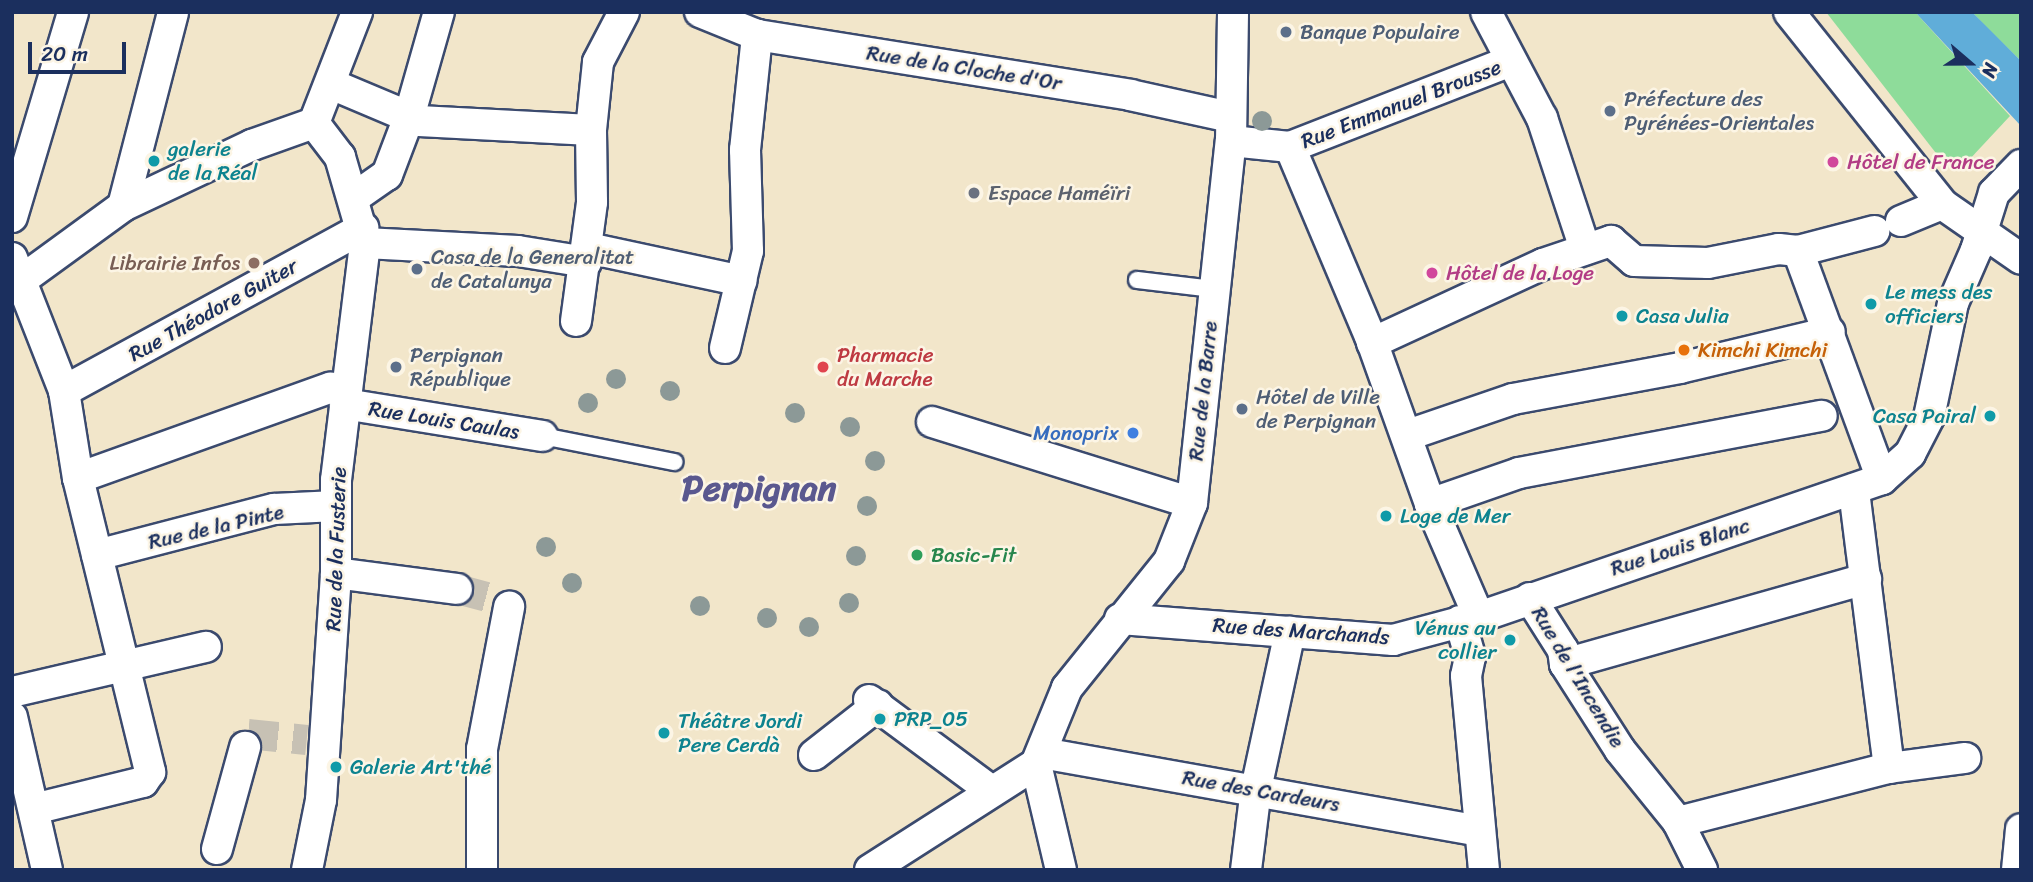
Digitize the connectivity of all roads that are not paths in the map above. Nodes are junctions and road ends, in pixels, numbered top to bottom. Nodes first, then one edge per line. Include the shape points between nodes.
1 (74, 12) edge
2 (173, 12) edge
3 (439, 12) edge
4 (624, 12) edge
5 (700, 12) edge
6 (1233, 12) edge
7 (1486, 12) edge
8 (1789, 12) edge
9 (354, 23) edge
10 (757, 35) junction
11 (1511, 61) junction
12 (331, 84) junction
13 (409, 117) junction
14 (314, 123) junction
15 (1231, 129) junction
16 (591, 130) junction
17 (1290, 147) junction
18 (2021, 164) edge
19 (355, 197) junction
20 (1942, 205) junction
21 (123, 206) junction
22 (12, 217) edge
23 (1902, 221) dead end
24 (1874, 231) dead end
25 (1981, 234) junction
26 (364, 236) junction
27 (1585, 249) junction
28 (1798, 251) junction
29 (587, 255) junction
30 (2021, 259) edge
31 (16, 275) edge
32 (1137, 280) dead end
33 (742, 281) junction
34 (1213, 289) junction
35 (576, 321) dead end
36 (1830, 332) junction
37 (1372, 343) junction
38 (726, 348) dead end
39 (64, 391) junction
40 (346, 397) junction
41 (1841, 413) junction
42 (932, 422) dead end
43 (1408, 435) junction
44 (542, 436) joint
45 (674, 462) dead end
46 (78, 478) junction
47 (1882, 479) junction
48 (1854, 489) junction
49 (1192, 503) junction
50 (1430, 504) junction
51 (336, 506) junction
52 (97, 555) junction
53 (336, 573) junction
54 (1866, 579) junction
55 (457, 589) tunnel mouth
56 (1530, 598) junction
57 (509, 607) dead end
58 (1121, 619) junction
59 (1470, 619) junction
60 (1290, 632) junction
61 (206, 647) dead end
62 (1564, 664) junction
63 (126, 666) junction
64 (12, 692) edge
65 (12, 717) edge
66 (245, 747) dead end
67 (814, 755) dead end
68 (1965, 758) dead end
69 (1039, 759) junction
70 (1889, 768) junction
71 (1255, 789) junction
72 (990, 790) junction
73 (34, 809) junction
74 (1678, 822) junction
75 (2021, 829) edge
76 (1479, 831) junction
77 (217, 849) dead end
78 (47, 870) edge
79 (307, 870) edge
80 (482, 870) edge
81 (870, 870) edge
82 (1061, 870) edge
83 (1245, 870) edge
84 (1484, 870) edge
85 (1702, 870) edge
86 (2017, 870) edge

1 - 22 street
2 - 21 street
3 - 13 street
4 - 16 street via 598,62
5 - 10 street, Rue de la Cloche d'Or
6 - 15 street, Rue de la Barre
7 - 11 street
8 - 20 street
9 - 12 street
10 - 15 street, Rue de la Cloche d'Or via 1130,95
10 - 33 street via 745,150 748,251
11 - 17 street, Rue Emmanuel Brousse
11 - 27 street via 1542,118
12 - 13 street
12 - 14 street
13 - 16 street
13 - 19 street via 387,175
14 - 19 street via 340,157
14 - 21 street via 251,145
15 - 17 street, Rue de la Cloche d'Or
15 - 34 street, Rue de la Barre
16 - 29 street
17 - 37 street
18 - 25 street via 1994,193
19 - 26 street
20 - 23 street
20 - 25 street
21 - 31 street
24 - 28 street
25 - 30 street
25 - 47 street via 1953,303 1929,417 1910,454
26 - 29 street
26 - 39 street, Rue Théodore Guiter
26 - 40 street, Rue de la Fusterie
27 - 28 street via 1611,241 1634,261 1680,263 1708,263 1779,249
27 - 37 street
28 - 36 street
29 - 33 street
29 - 35 street
31 - 39 street
32 - 34 lane
33 - 38 street
34 - 49 street, Rue de la Barre
36 - 41 street
36 - 43 street via 1680,368 1513,399
37 - 43 street
39 - 46 street
40 - 44 street, Rue Louis Caulas
40 - 46 street, Rue Louis Caulas via 330,388
40 - 51 street, Rue de la Fusterie
41 - 47 street
41 - 50 street via 1519,473
42 - 49 street
43 - 50 street
44 - 45 lane
46 - 52 street
47 - 48 street, Rue Louis Blanc
48 - 54 street
48 - 56 street, Rue Louis Blanc
49 - 58 street, Rue de la Barre via 1170,561
50 - 59 street
51 - 52 street, Rue de la Pinte via 274,509
51 - 53 street, Rue de la Fusterie
52 - 63 street
53 - 55 street
53 - 79 street, Rue de la Fusterie via 316,741 321,800
54 - 62 street
54 - 70 street
56 - 59 street, Rue Louis Blanc
56 - 62 street, Rue de l'Incendie via 1563,650
57 - 80 street via 482,749
58 - 60 street, Rue des Marchands
58 - 69 street, Rue de la Barre via 1067,688
59 - 60 street, Rue des Marchands via 1393,639
59 - 76 street via 1466,676
60 - 71 street
61 - 63 street
62 - 74 street, Rue de l'Incendie via 1620,750
63 - 64 street
63 - 73 street via 150,772 143,782
65 - 73 street
66 - 77 street
67 - 72 street via 874,702
68 - 70 street
69 - 71 street, Rue des Cardeurs
69 - 72 street
69 - 82 street
70 - 74 street
71 - 76 street, Rue des Cardeurs
71 - 83 street
72 - 81 street
73 - 78 street
74 - 85 street, Rue de l'Incendie
75 - 86 street
76 - 84 street

